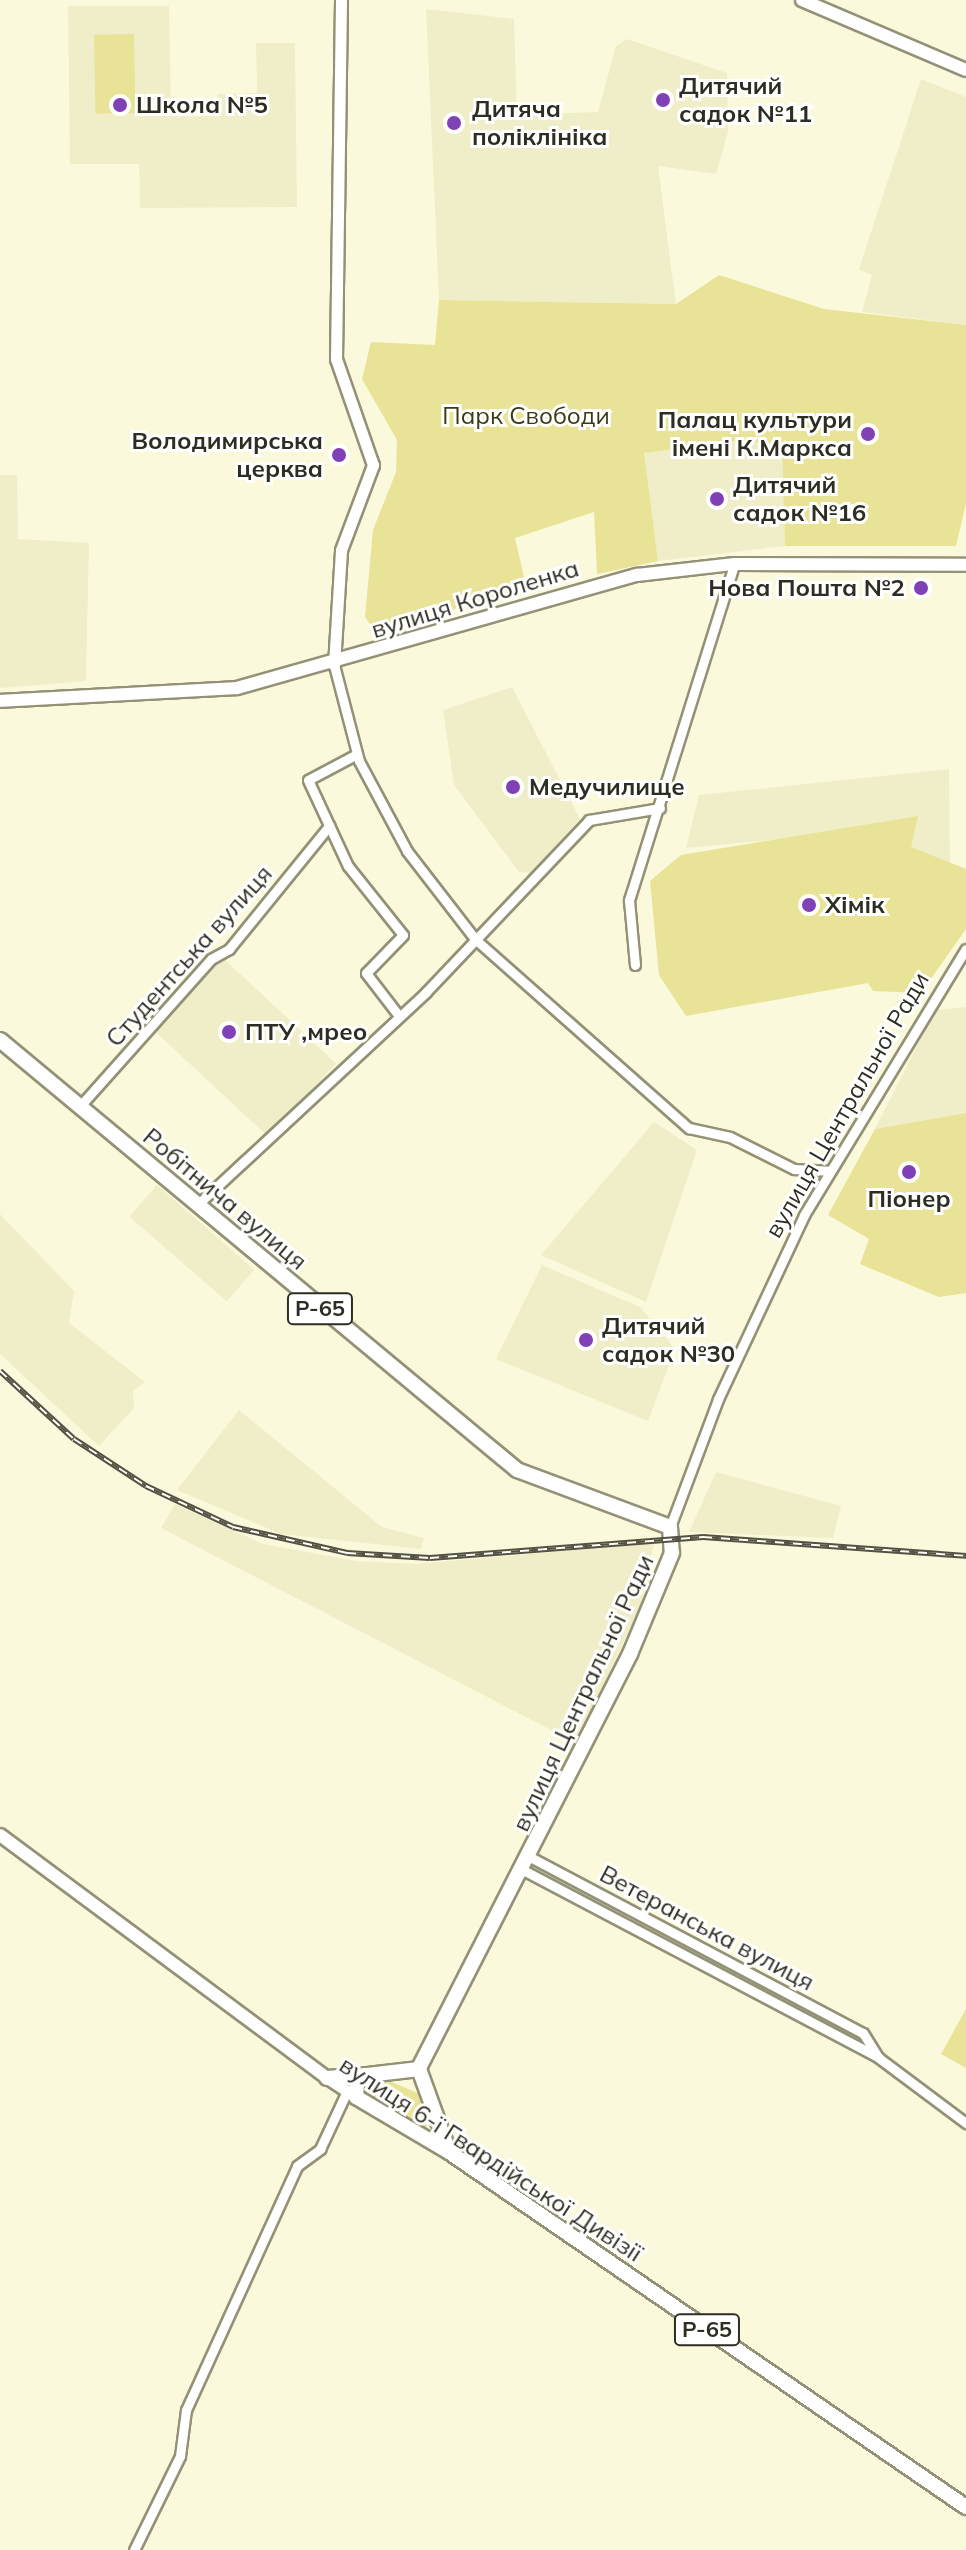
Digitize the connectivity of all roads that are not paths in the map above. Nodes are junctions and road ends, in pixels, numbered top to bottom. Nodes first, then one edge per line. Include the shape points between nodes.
1 (341, 0) edge
2 (802, 0) edge
3 (966, 70) edge
4 (734, 564) junction
5 (966, 565) edge
6 (334, 665) junction
7 (0, 701) edge
8 (357, 754) junction
9 (660, 808) junction
10 (327, 828) junction
11 (475, 939) junction
12 (966, 949) edge
13 (635, 965) dead end
14 (399, 1016) junction
15 (0, 1040) edge
16 (80, 1106) junction
17 (829, 1171) junction
18 (197, 1205) junction
19 (670, 1527) junction
20 (0, 1835) edge
21 (528, 1864) junction
22 (879, 2058) junction
23 (419, 2069) junction
24 (367, 2075) junction
25 (327, 2078) junction
26 (352, 2094) junction
27 (437, 2120) junction
28 (966, 2123) edge
29 (423, 2140) junction
30 (449, 2152) junction
31 (966, 2507) edge
32 (134, 2550) edge

1 - 6 street via 336,359 373,465 341,550
2 - 3 main road
4 - 5 main road, вулиця Короленка
4 - 6 main road, вулиця Короленка via 576,591
4 - 9 street
6 - 7 main road, вулиця Короленка via 237,688
6 - 8 street
8 - 10 street via 308,780
8 - 11 street via 407,851
9 - 11 street via 589,820
9 - 13 street via 629,900
10 - 14 street via 348,866 403,935 366,973
10 - 16 street, Студентська вулиця via 229,949 211,959
11 - 14 street
11 - 17 street via 689,1128 730,1137 794,1169
12 - 17 street, вулиця Центральної Ради
14 - 18 street
15 - 16 main road, Робітнича вулиця / Р-65
16 - 18 main road, Робітнича вулиця / Р-65
17 - 19 street, вулиця Центральної Ради via 742,1344
18 - 19 main road, Робітнича вулиця / Р-65 via 517,1470
19 - 21 main road, вулиця Центральної Ради via 672,1553 630,1654
20 - 25 main road, вулиця 6-ї Гвардійської Дивізії
21 - 22 street, Ветеранська вулиця
21 - 22 street, Ветеранська вулиця via 863,2033
21 - 23 main road, вулиця Центральної Ради
22 - 28 street
23 - 24 main road
23 - 27 main road
24 - 25 main road
24 - 26 main road
25 - 26 street, вулиця 6-ї Гвардійської Дивізії
26 - 29 main road, вулиця 6-ї Гвардійської Дивізії / Р-65
26 - 32 street via 320,2149 297,2166 186,2410 180,2456
27 - 29 main road
27 - 30 main road
29 - 30 main road, вулиця 6-ї Гвардійської Дивізії / Р-65
30 - 31 main road, вулиця 6-ї Гвардійської Дивізії / Р-65

